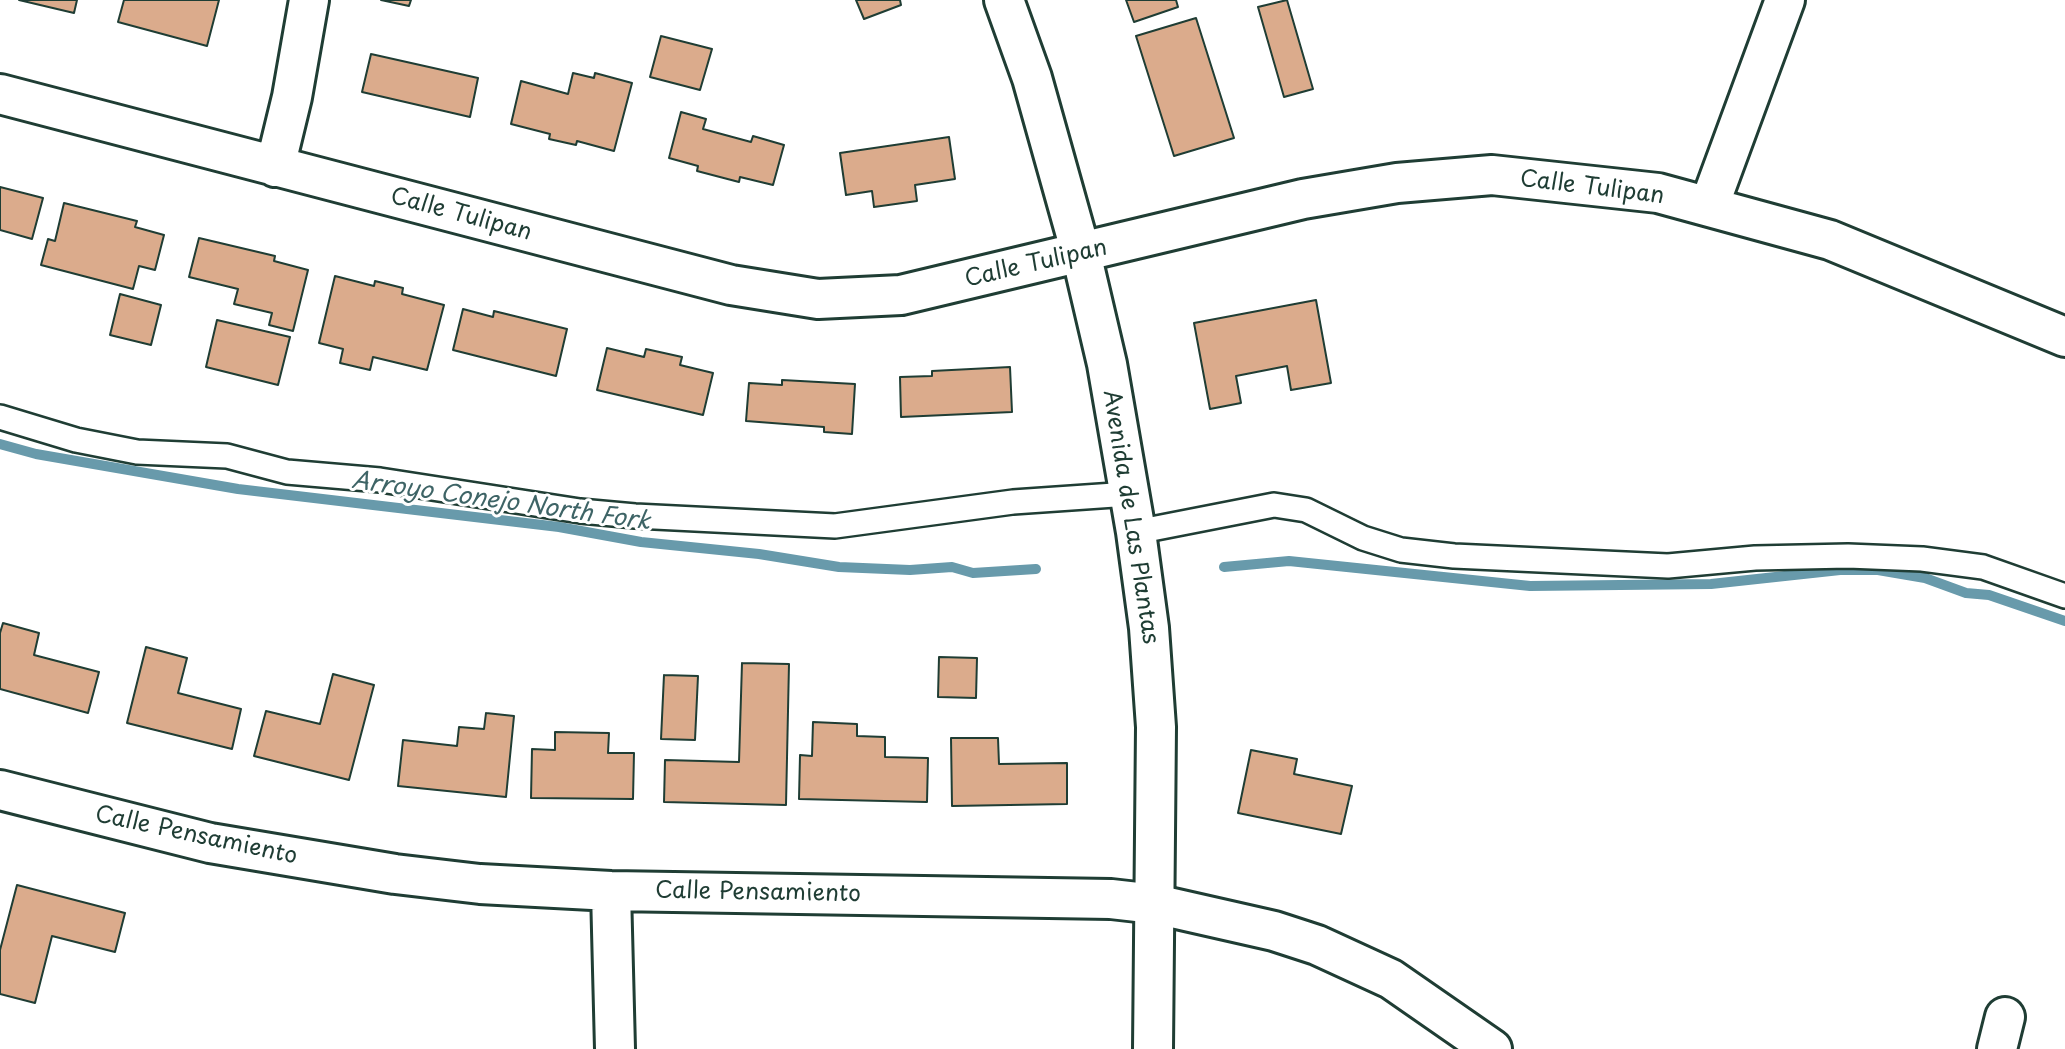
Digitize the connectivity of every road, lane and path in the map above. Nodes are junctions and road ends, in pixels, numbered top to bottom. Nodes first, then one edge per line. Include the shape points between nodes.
1 (309, 0) edge
2 (1004, 0) edge
3 (1785, 0) edge
4 (0, 94) edge
5 (275, 167) junction
6 (1709, 206) junction
7 (1081, 253) junction
8 (2065, 337) edge
9 (0, 417) edge
10 (1129, 494) junction
11 (1136, 532) junction
12 (2065, 596) edge
13 (0, 790) edge
14 (611, 891) junction
15 (1155, 904) junction
16 (615, 1049) edge
17 (1153, 1049) edge
18 (1492, 1049) edge

1 - 5 street
2 - 7 street, Avenida de Las Plantas via 1032,78
3 - 6 street
4 - 5 street, Calle Tulipan
5 - 7 street, Calle Tulipan via 731,285 818,299 901,295
6 - 7 street, Calle Tulipan via 1658,193 1492,176 1397,183 1303,199
6 - 8 street, Calle Tulipan via 1830,240
7 - 10 street, Avenida de Las Plantas via 1107,364
9 - 10 lane via 137,452 227,456 288,472 648,517 835,526 1013,502
10 - 11 street, Avenida de Las Plantas
11 - 12 lane via 1275,505 1306,510 1363,538 1401,550 1668,566 1755,558 1922,559 1983,567
11 - 15 street, Avenida de Las Plantas via 1156,727
13 - 14 street, Calle Pensamiento via 210,843 395,874
14 - 15 street, Calle Pensamiento via 1066,897
14 - 16 street
15 - 17 street, Avenida de Las Plantas
15 - 18 street, Calle Pensamiento via 1275,930 1317,945 1391,979

